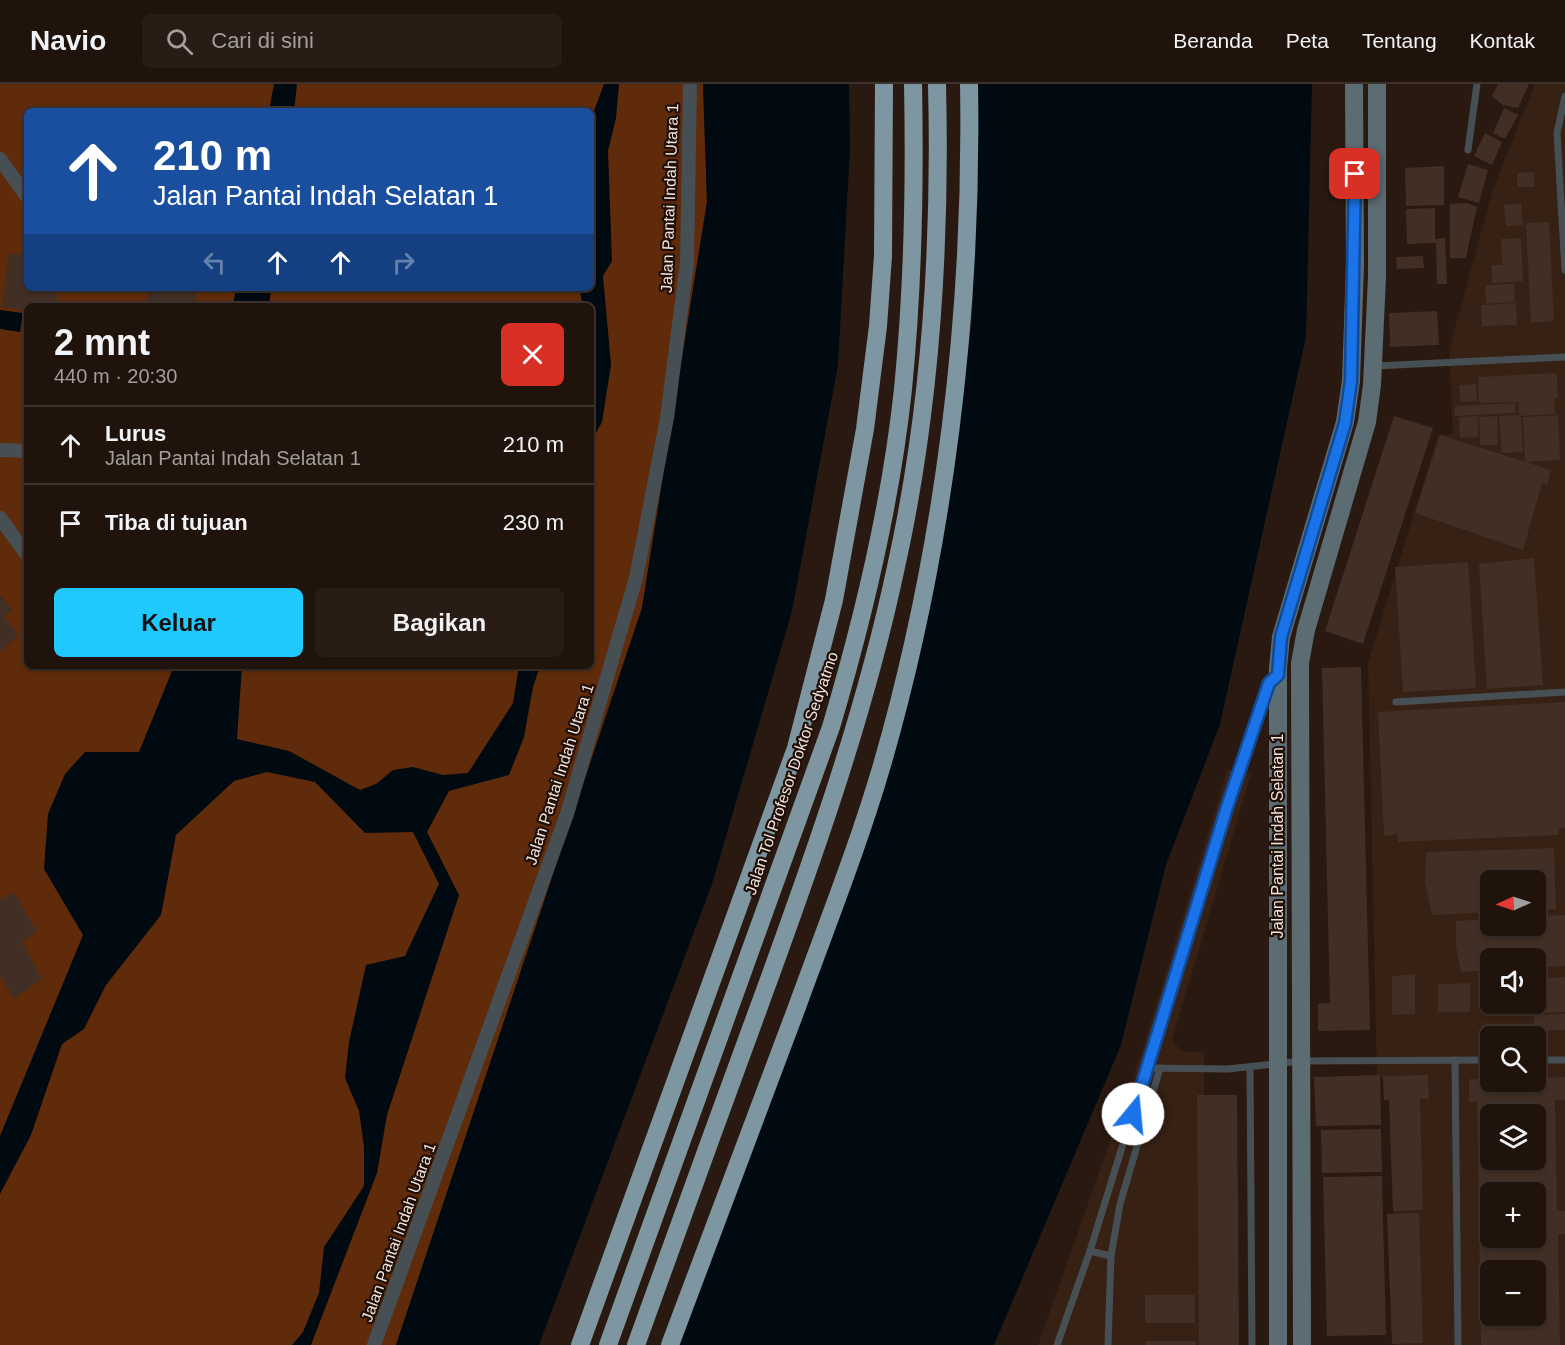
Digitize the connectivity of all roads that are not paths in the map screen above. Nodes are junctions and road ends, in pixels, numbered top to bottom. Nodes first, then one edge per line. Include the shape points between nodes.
1 (690, 84) edge
2 (884, 84) edge
3 (913, 84) edge
4 (938, 84) edge
5 (969, 84) edge
6 (1354, 84) edge
7 (1377, 84) edge
8 (1477, 84) edge
9 (1565, 96) edge
10 (1468, 150) dead end
11 (0, 159) edge
12 (21, 181) edge
13 (1565, 270) edge
14 (1565, 357) edge
15 (1352, 364) junction
16 (1373, 366) junction
17 (0, 450) edge
18 (24, 451) edge
19 (0, 518) edge
20 (24, 551) edge
21 (1278, 675) junction
22 (1565, 692) edge
23 (1396, 702) dead end
24 (1455, 1060) junction
25 (1480, 1060) edge
26 (1546, 1060) edge
27 (1565, 1060) edge
28 (1301, 1061) junction
29 (1276, 1066) junction
30 (1250, 1067) junction
31 (1147, 1068) junction
32 (1160, 1068) junction
33 (1090, 1251) junction
34 (1111, 1256) junction
35 (374, 1345) edge
36 (580, 1345) edge
37 (608, 1345) edge
38 (636, 1345) edge
39 (670, 1345) edge
40 (1057, 1345) edge
41 (1108, 1345) edge
42 (1252, 1345) edge
43 (1278, 1345) edge
44 (1302, 1345) edge
45 (1458, 1345) edge

1 - 35 street, Jalan Pantai Indah Utara 1 via 687,263 667,418 636,578 567,814
2 - 36 highway, Jalan Tol Profesor Doktor Sedyatmo via 883,256 878,326 865,429 834,600 796,748
3 - 37 highway, Jalan Tol Profesor Doktor Sedyatmo via 910,300 903,390 888,488 853,653 831,726
4 - 38 highway via 935,283 926,382 897,565 828,817
5 - 39 highway via 963,325 950,432 904,676 882,765 840,892
6 - 15 street, Jalan Pantai Indah Selatan 1
7 - 16 street, Jalan Pantai Indah Selatan 1
8 - 10 lane
9 - 13 lane via 1557,133
11 - 12 street
14 - 16 lane
15 - 16 street
15 - 21 street, Jalan Pantai Indah Selatan 1 via 1345,423 1281,637
16 - 28 street, Jalan Pantai Indah Selatan 1 via 1367,422 1306,630 1300,663
17 - 18 street
19 - 20 street
21 - 29 street, Jalan Pantai Indah Selatan 1
21 - 31 lane via 1269,683 1227,807
22 - 23 lane
24 - 25 lane
24 - 28 lane
24 - 45 lane
26 - 27 lane
28 - 29 lane
28 - 44 street, Jalan Pantai Indah Selatan 1
29 - 30 lane
29 - 43 street, Jalan Pantai Indah Selatan 1
30 - 32 lane
30 - 42 lane
31 - 32 lane
31 - 33 lane
32 - 34 lane via 1120,1204
33 - 34 lane
33 - 40 lane
34 - 41 lane

